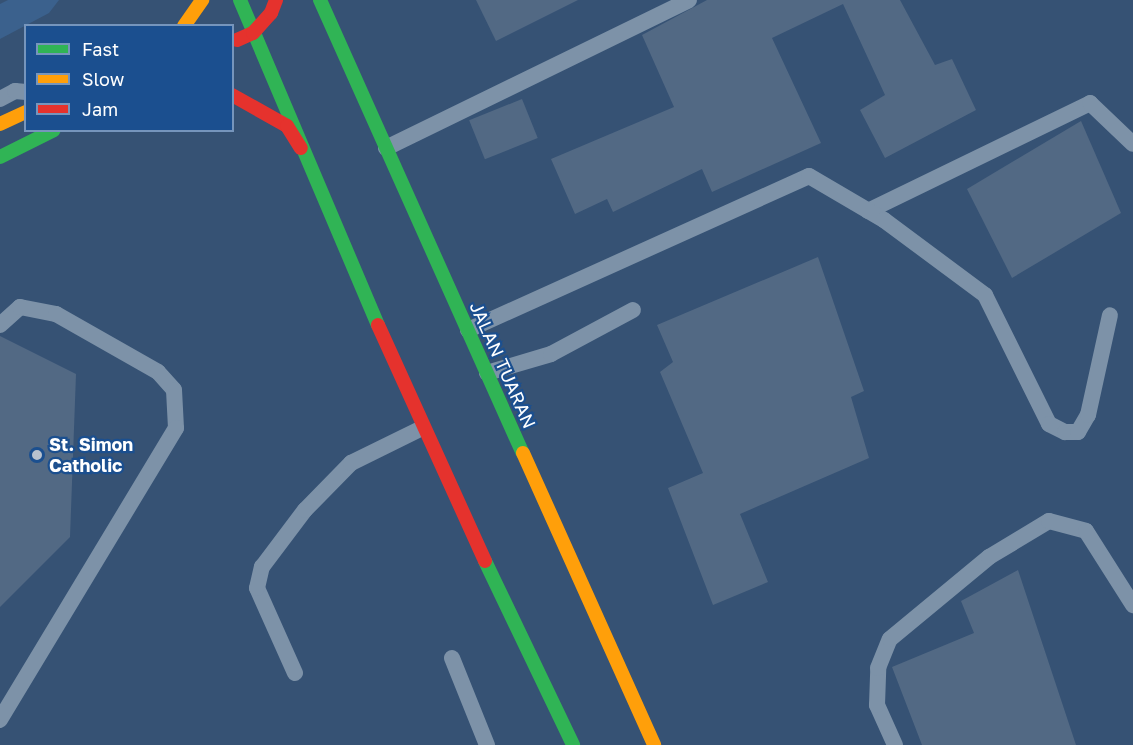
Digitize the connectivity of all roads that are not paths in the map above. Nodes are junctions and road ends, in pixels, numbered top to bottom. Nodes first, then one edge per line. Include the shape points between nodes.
1 (202, 0) edge
2 (240, 0) edge
3 (276, 0) edge
4 (320, 0) edge
5 (689, 0) edge
6 (185, 24) edge
7 (253, 33) junction
8 (234, 41) edge
9 (24, 92) edge
10 (234, 95) edge
11 (0, 99) edge
12 (24, 113) edge
13 (0, 124) edge
14 (50, 132) edge
15 (1133, 144) edge
16 (386, 148) junction
17 (302, 149) junction
18 (0, 157) edge
19 (868, 211) junction
20 (633, 310) dead end
21 (1110, 315) dead end
22 (0, 325) edge
23 (468, 330) junction
24 (487, 373) junction
25 (422, 429) junction
26 (1133, 605) edge
27 (452, 658) dead end
28 (295, 673) dead end
29 (0, 720) edge
30 (487, 745) edge
31 (573, 745) edge
32 (654, 745) edge
33 (895, 745) edge

1 - 6 main road
2 - 7 main road
3 - 7 main road via 271,13
4 - 16 main road, JALAN TUARAN
5 - 16 lane
7 - 8 main road
7 - 17 main road
9 - 11 lane via 15,91
10 - 17 main road via 286,126
12 - 13 main road
14 - 18 main road
15 - 19 lane via 1090,104
16 - 23 main road, JALAN TUARAN
17 - 25 main road
19 - 21 lane via 985,295 1049,424 1065,432 1078,432 1088,415
19 - 23 lane via 809,176
20 - 24 lane via 551,354
22 - 29 lane via 20,307 56,314 158,372 174,390 176,428
23 - 24 main road, JALAN TUARAN
24 - 32 main road, JALAN TUARAN
25 - 28 lane via 351,463 306,510 262,567 257,588
25 - 31 main road
26 - 33 lane via 1086,531 1049,521 989,557 890,639 878,668 877,705
27 - 30 lane

